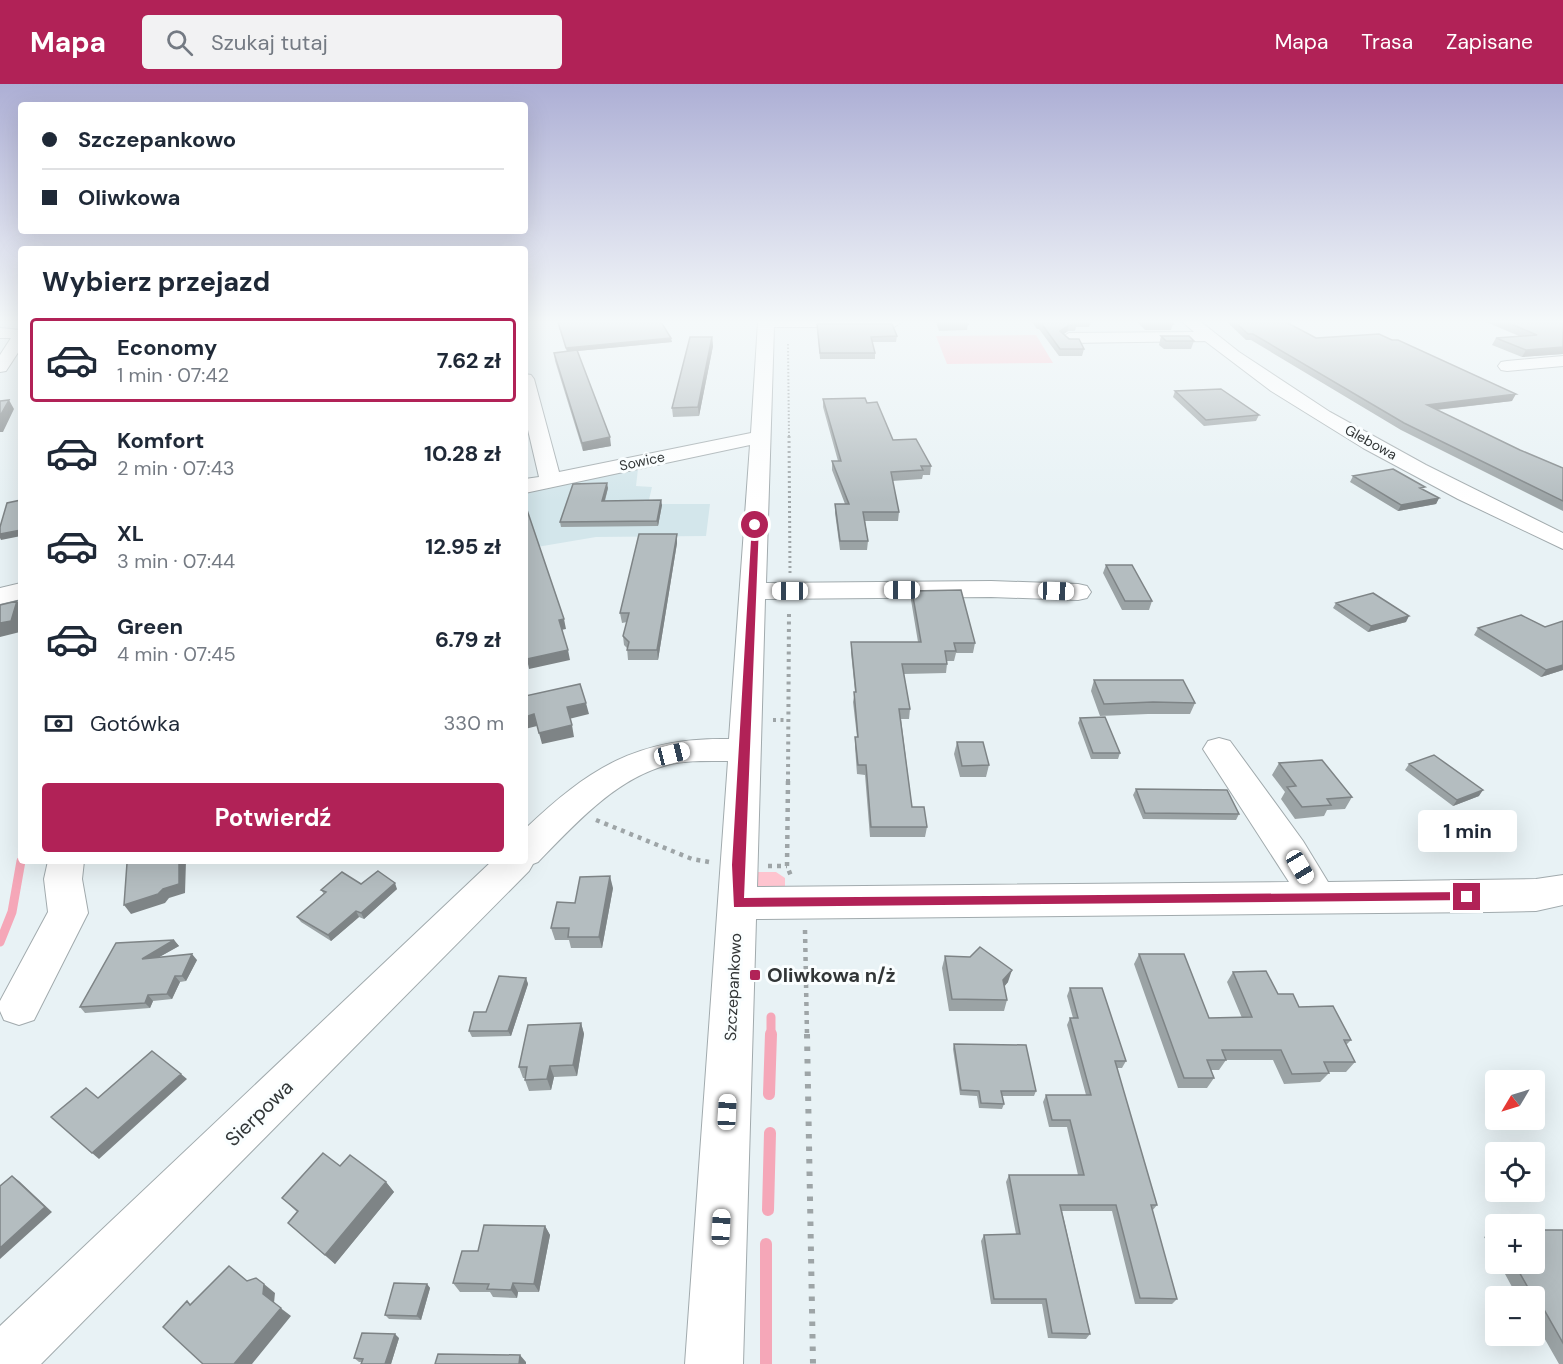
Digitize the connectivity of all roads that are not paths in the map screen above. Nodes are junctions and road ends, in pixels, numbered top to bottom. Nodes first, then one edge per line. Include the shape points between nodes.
1 (763, 382) edge
2 (1271, 382) edge
3 (528, 391) edge
4 (760, 437) junction
5 (551, 480) junction
6 (528, 485) edge
7 (1563, 542) edge
8 (752, 591) junction
9 (18, 592) edge
10 (1078, 592) dead end
11 (0, 596) edge
12 (1219, 749) dead end
13 (745, 750) junction
14 (528, 849) edge
15 (66, 864) edge
16 (513, 864) edge
17 (1563, 890) edge
18 (1318, 898) junction
19 (738, 903) junction
20 (19, 1006) dead end
21 (1, 1364) edge
22 (714, 1364) edge

1 - 4 street, Szczepankowo
2 - 7 street, Glebowa via 1341,426
3 - 5 street
4 - 5 street, Sowice
4 - 8 street, Szczepankowo
5 - 6 street, Sowice
8 - 10 street
8 - 13 street, Szczepankowo
9 - 11 street
12 - 18 street
13 - 14 street via 687,750 626,768 573,805
13 - 19 street, Szczepankowo
15 - 20 street via 63,879 68,913
16 - 21 street, Sierpowa
17 - 18 street via 1536,895
18 - 19 street
19 - 22 street, Szczepankowo

